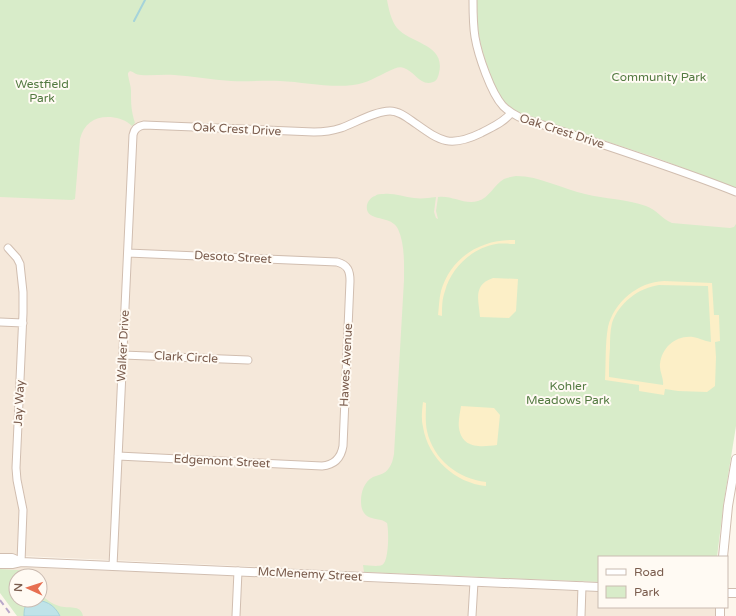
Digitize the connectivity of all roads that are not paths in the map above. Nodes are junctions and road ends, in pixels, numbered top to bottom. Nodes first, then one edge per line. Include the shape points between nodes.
1 (474, 0) edge
2 (511, 113) junction
3 (137, 128) joint
4 (736, 192) edge
5 (8, 248) dead end
6 (128, 253) junction
7 (337, 262) joint
8 (0, 322) edge
9 (23, 323) junction
10 (123, 354) junction
11 (248, 360) dead end
12 (118, 456) junction
13 (736, 459) edge
14 (326, 465) joint
15 (723, 556) edge
16 (0, 558) edge
17 (21, 562) junction
18 (0, 564) edge
19 (114, 566) junction
20 (238, 571) junction
21 (474, 582) junction
22 (582, 586) junction
23 (598, 587) edge
24 (236, 616) edge
25 (472, 616) edge
26 (581, 616) edge

1 - 2 street via 473,18 480,58 497,97
2 - 3 street, Oak Crest Drive via 496,126 458,141 435,137 403,115 390,111 338,129 314,132 144,125
2 - 4 street, Oak Crest Drive
3 - 6 street, Walker Drive via 133,135
5 - 9 street, Jay Way via 18,259 20,266
6 - 7 street, Desoto Street
6 - 10 street, Walker Drive
7 - 14 street, Hawes Avenue via 346,266 350,277 343,446 340,458
8 - 9 street
9 - 17 street, Jay Way via 16,468 23,508
10 - 11 street, Clark Circle
10 - 12 street, Walker Drive
12 - 14 street, Edgemont Street
12 - 19 street, Walker Drive
13 - 15 street
16 - 17 street, McMenemy Street via 12,558
17 - 18 street, McMenemy Street
17 - 19 street, McMenemy Street
19 - 20 street, McMenemy Street
20 - 21 street, McMenemy Street
20 - 24 street
21 - 22 street, McMenemy Street
21 - 25 street
22 - 23 street, McMenemy Street
22 - 26 street

